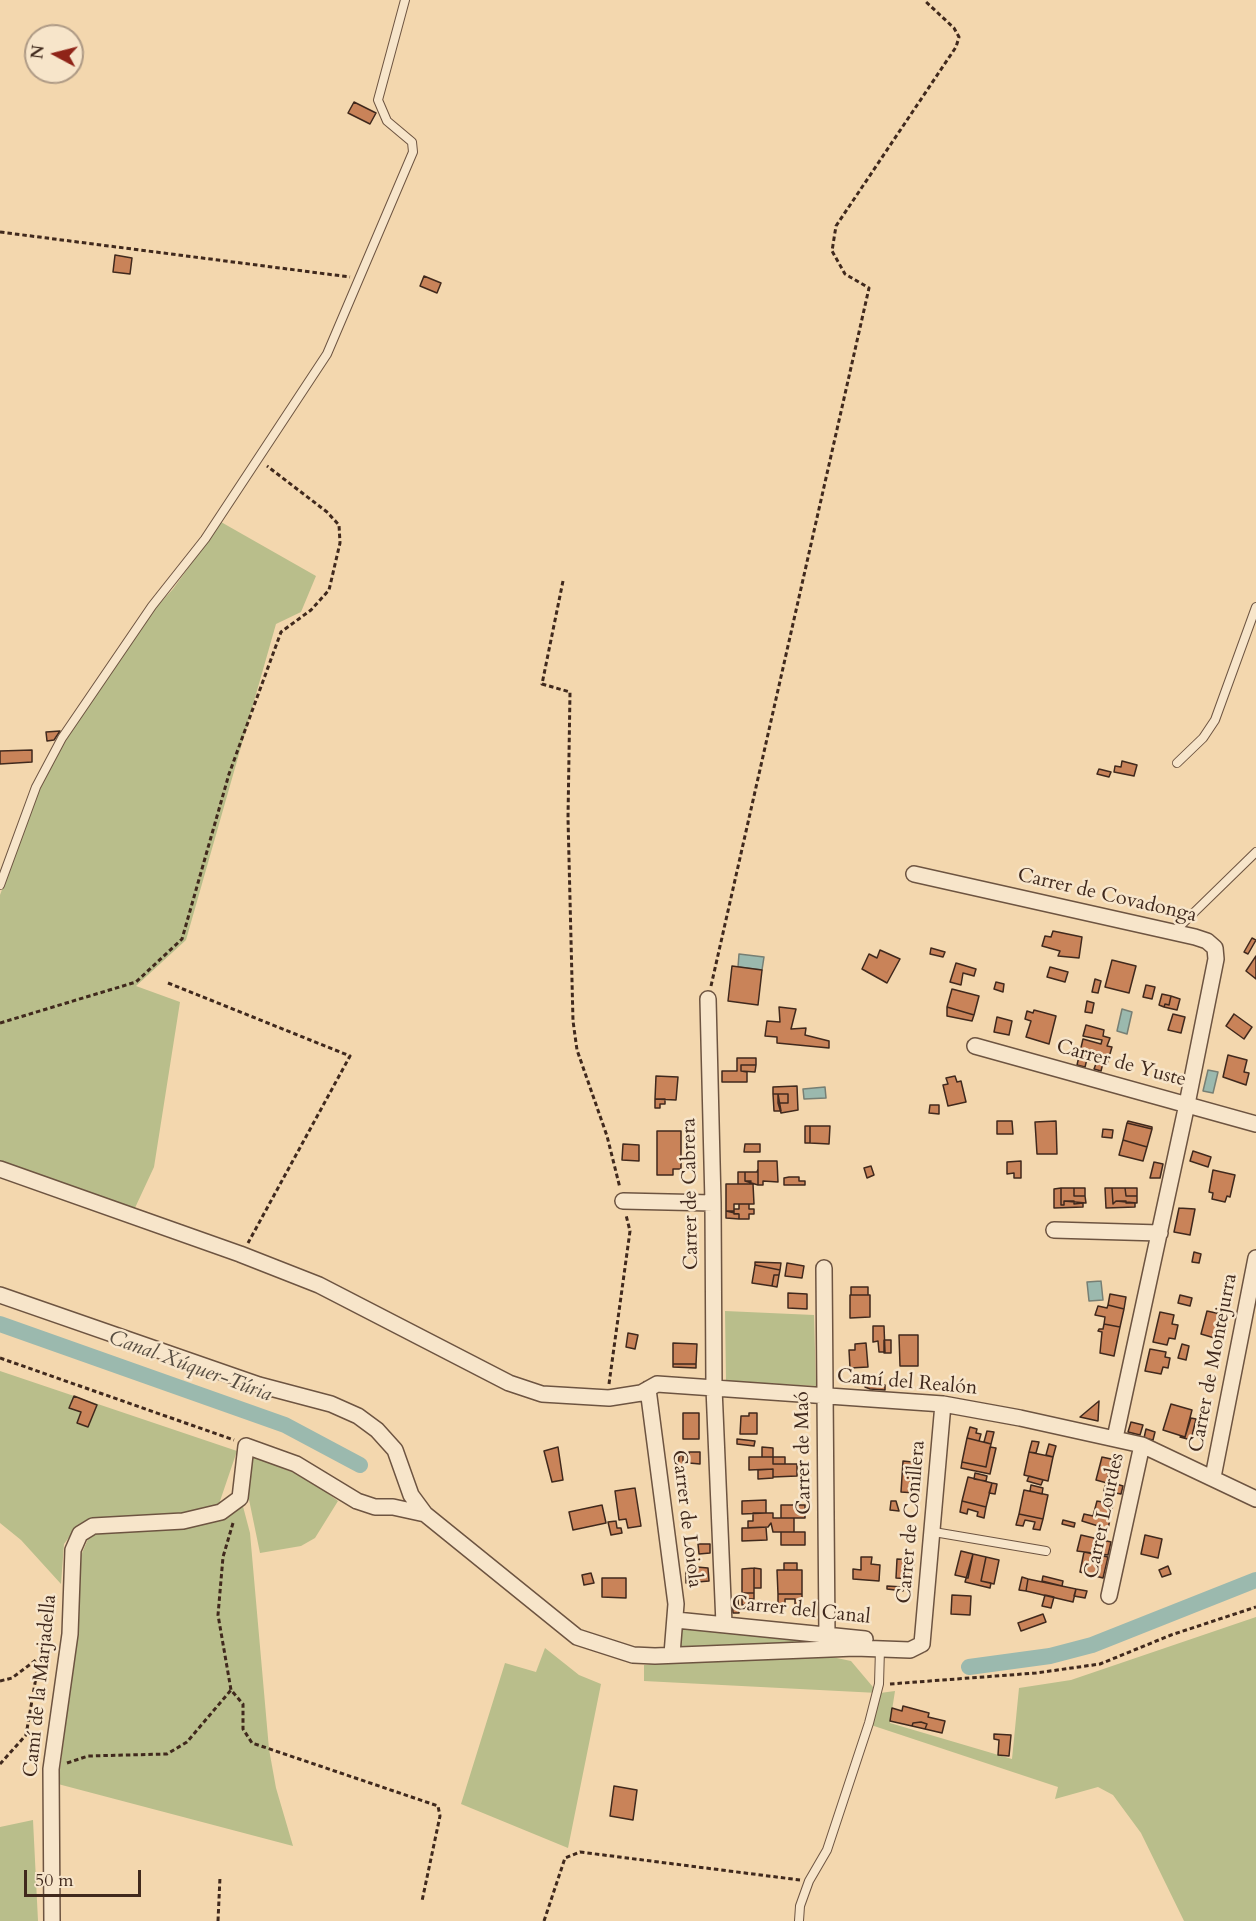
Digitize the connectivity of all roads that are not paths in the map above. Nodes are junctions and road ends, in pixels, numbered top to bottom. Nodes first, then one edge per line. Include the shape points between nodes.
1 (405, 0) edge
2 (1256, 607) edge
3 (1177, 763) dead end
4 (1256, 852) edge
5 (914, 874) dead end
6 (0, 885) edge
7 (1173, 933) junction
8 (708, 999) road end
9 (975, 1046) dead end
10 (1187, 1104) junction
11 (1256, 1124) edge
12 (0, 1169) edge
13 (623, 1201) road end
14 (713, 1203) junction
15 (1054, 1230) dead end
16 (1160, 1233) junction
17 (1256, 1258) edge
18 (824, 1268) dead end
19 (0, 1295) edge
20 (714, 1388) junction
21 (648, 1389) junction
22 (825, 1397) junction
23 (943, 1404) junction
24 (1115, 1438) junction
25 (1142, 1445) junction
26 (1213, 1477) junction
27 (1256, 1499) edge
28 (425, 1514) junction
29 (934, 1532) junction
30 (1046, 1551) dead end
31 (1109, 1596) dead end
32 (676, 1620) junction
33 (724, 1624) junction
34 (827, 1637) junction
35 (922, 1644) junction
36 (880, 1649) junction
37 (672, 1654) junction
38 (52, 1921) edge
39 (799, 1921) edge

1 - 6 lane via 378,100 387,121 412,142 413,152 327,354 259,460 62,738 36,787
2 - 3 lane via 1215,720
4 - 7 lane
5 - 7 street, Carrer de Covadonga
7 - 10 street, Carrer de Covadonga via 1207,941 1215,948 1216,958
8 - 14 street, Carrer de Cabrera
9 - 10 street, Carrer de Yuste
10 - 11 street, Carrer de Yuste
10 - 16 street, Carrer de Covadonga
12 - 21 street, Camí del Realón via 319,1285 509,1383 542,1394 609,1398
13 - 14 street
14 - 20 street, Carrer de Cabrera
15 - 16 street
16 - 24 street, Carrer de Covadonga
17 - 26 street, Carrer de Montejurra
18 - 22 street, Carrer de Maó
19 - 28 street via 358,1416 395,1450 411,1495
20 - 21 street, Camí del Realón via 657,1384
20 - 22 street, Camí del Realón
20 - 33 street, Carrer de Cabrera
21 - 32 street, Carrer de Loiola
22 - 23 street, Camí del Realón
22 - 34 street, Carrer de Maó
23 - 24 street, Camí del Realón
23 - 29 street, Carrer de Conillera
24 - 25 street, Camí del Realón
25 - 26 street, Camí del Realón
25 - 31 street, Carrer Lourdes
26 - 27 street, Camí del Realón
28 - 37 street via 577,1637 633,1655
28 - 38 street, Camí de la Marjadella via 393,1507 375,1508 296,1464 246,1446 240,1498 221,1512 183,1521 93,1526 80,1534 73,1550 69,1648 51,1769
29 - 30 lane
29 - 35 street, Carrer de Conillera
32 - 33 street, Carrer del Canal
32 - 37 street, Carrer de Loiola
33 - 34 street, Carrer del Canal
34 - 35 street, Carrer del Canal
35 - 36 street via 910,1650
36 - 37 street
36 - 39 lane via 879,1684 841,1812 809,1881

